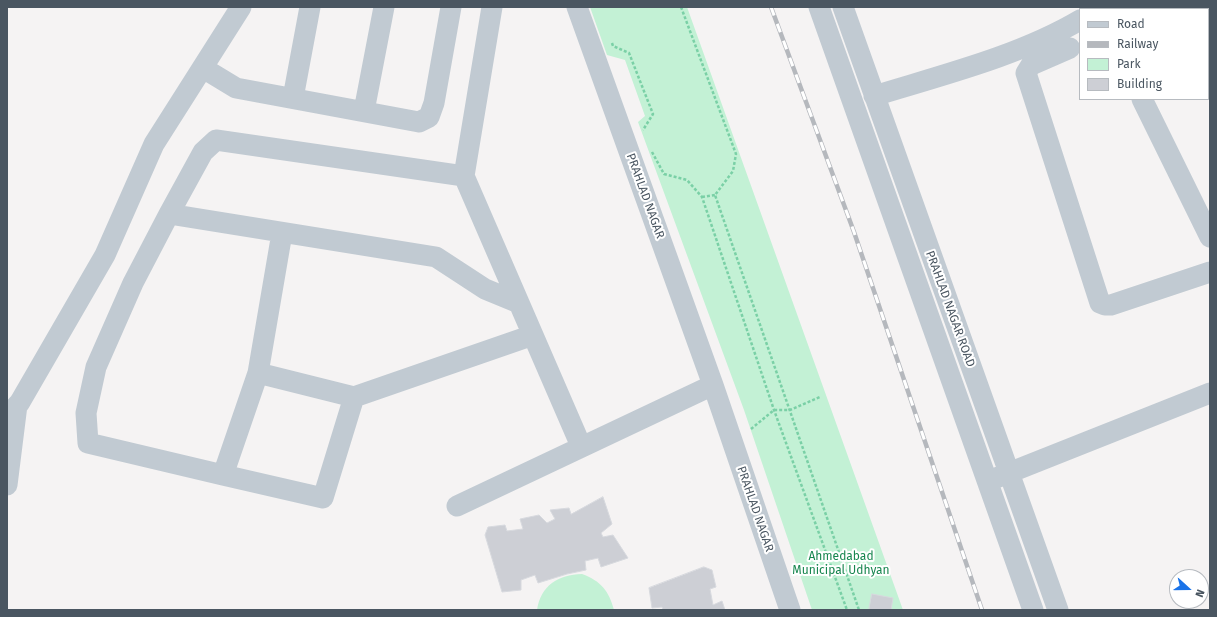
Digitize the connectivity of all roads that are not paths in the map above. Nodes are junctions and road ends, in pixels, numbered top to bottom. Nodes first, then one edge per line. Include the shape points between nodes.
1 (241, 7) edge
2 (310, 7) edge
3 (384, 7) edge
4 (451, 7) edge
5 (492, 7) edge
6 (577, 7) edge
7 (820, 7) edge
8 (843, 7) edge
9 (1079, 21) edge
10 (1070, 48) dead end
11 (203, 68) junction
12 (874, 96) junction
13 (293, 98) junction
14 (1142, 100) edge
15 (364, 111) junction
16 (464, 176) junction
17 (169, 214) junction
18 (282, 232) junction
19 (1210, 237) edge
20 (1210, 272) edge
21 (519, 303) junction
22 (533, 335) junction
23 (258, 373) junction
24 (712, 385) junction
25 (1210, 393) edge
26 (354, 397) junction
27 (10, 409) edge
28 (581, 446) junction
29 (1008, 473) junction
30 (223, 475) junction
31 (988, 481) junction
32 (7, 485) edge
33 (457, 506) dead end
34 (790, 610) edge
35 (1033, 610) edge
36 (1058, 610) edge

1 - 11 street
2 - 13 street
3 - 15 street
4 - 15 street via 434,103 429,117 418,122
5 - 16 street
6 - 24 street, PRAHLAD NAGAR
7 - 31 street, PRAHLAD NAGAR ROAD
8 - 12 street, PRAHLAD NAGAR ROAD
9 - 12 street via 1045,39 1015,51
10 - 20 street via 1031,65 1026,73 1100,303 1111,305
11 - 13 street via 236,88
11 - 27 street via 154,144 105,254
12 - 29 street, PRAHLAD NAGAR ROAD
13 - 15 street
14 - 19 street
16 - 17 street via 216,140 202,152
16 - 21 street
17 - 18 street
17 - 30 street via 133,283 96,367 86,413 88,443
18 - 21 street via 436,257 485,289
18 - 23 street
21 - 22 street
22 - 26 street
22 - 28 street
23 - 26 street
23 - 30 street
24 - 28 street
24 - 34 street, PRAHLAD NAGAR
25 - 29 street
26 - 30 street via 322,498
27 - 32 street
28 - 33 street
29 - 31 street
29 - 36 street, PRAHLAD NAGAR ROAD
31 - 35 street, PRAHLAD NAGAR ROAD

